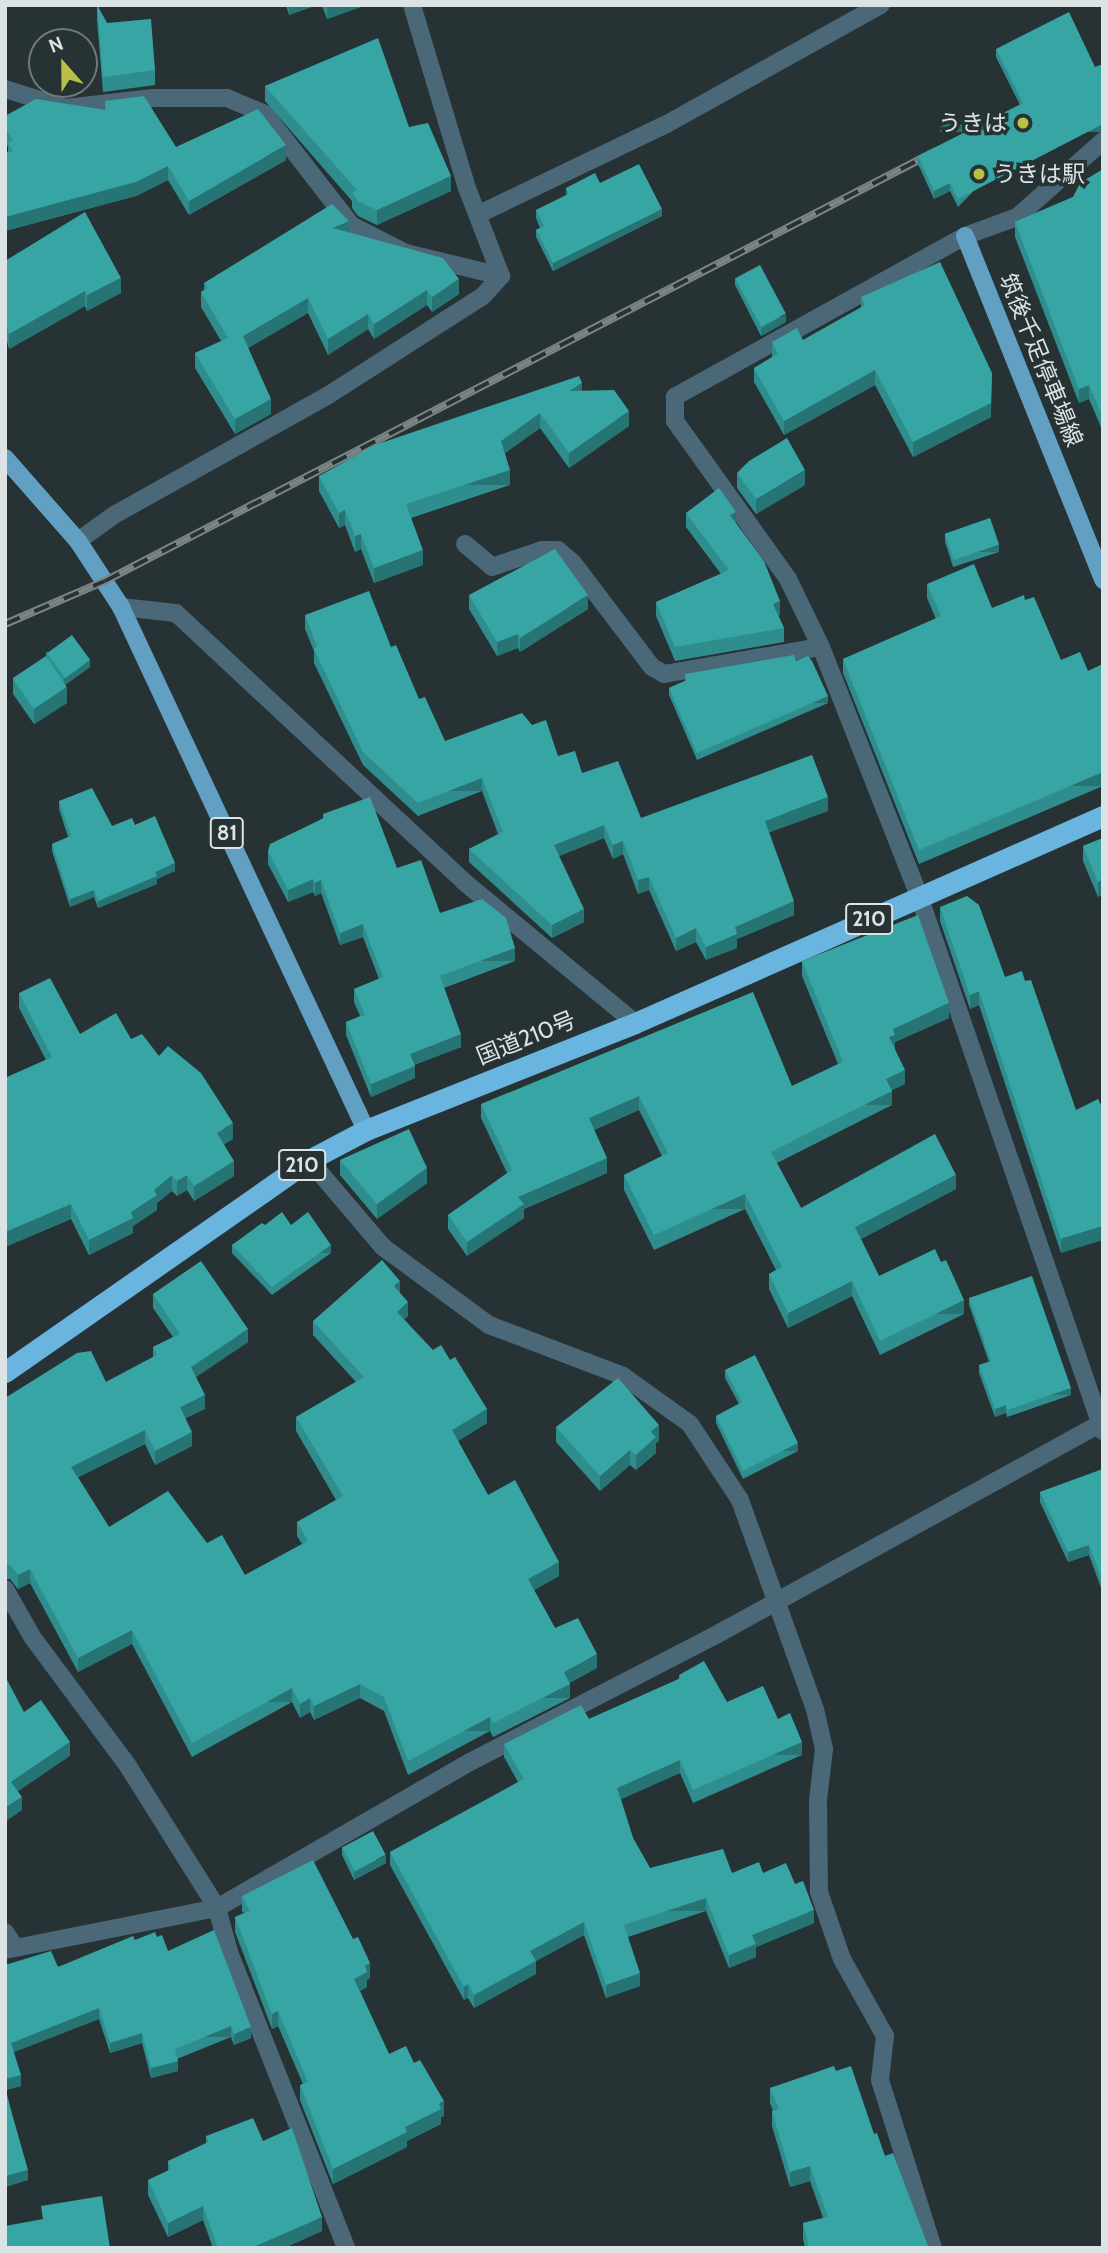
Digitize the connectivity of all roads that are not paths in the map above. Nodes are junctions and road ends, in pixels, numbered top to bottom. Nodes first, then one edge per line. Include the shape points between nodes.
1 (412, 5) edge
2 (881, 5) edge
3 (5, 89) edge
4 (1103, 141) edge
5 (479, 214) junction
6 (965, 236) junction
7 (500, 276) junction
8 (5, 458) edge
9 (78, 541) junction
10 (465, 544) dead end
11 (1103, 580) edge
12 (121, 607) junction
13 (821, 647) junction
14 (1103, 816) edge
15 (919, 896) junction
16 (635, 1023) junction
17 (366, 1130) junction
18 (309, 1160) junction
19 (5, 1372) edge
20 (1102, 1425) edge
21 (5, 1589) edge
22 (776, 1600) junction
23 (216, 1908) junction
24 (5, 1932) edge
25 (10, 1949) edge
26 (346, 2248) edge
27 (933, 2248) edge

1 - 5 street
2 - 5 street via 665,125
3 - 7 street via 66,107 152,98 227,98 265,114 352,225 405,253
4 - 6 street via 1017,217
5 - 7 street
6 - 11 main road, 筑後千足停車場線
6 - 13 street via 676,397 675,421 788,579
7 - 9 street via 483,296 327,396 114,515
8 - 9 main road, 81
9 - 12 main road, 81
10 - 13 street via 492,567 542,550 558,550 573,563 652,667 664,674
12 - 16 street via 176,613 463,881
12 - 17 main road, 81
13 - 15 street
14 - 15 highway, 国道210号 / 210
15 - 16 highway, 国道210号 / 210
15 - 20 street
16 - 17 highway, 国道210号 / 210
17 - 18 highway, 国道210号 / 210
18 - 19 highway, 国道210号 / 210
18 - 22 street via 383,1247 489,1325 623,1376 690,1424 740,1500
20 - 22 street
21 - 23 street via 33,1639 128,1766
22 - 23 street via 470,1762
22 - 27 street via 816,1709 824,1749 818,1800 819,1892 842,1959 885,2036 880,2080
23 - 25 street
23 - 26 street via 229,1952
24 - 25 street

